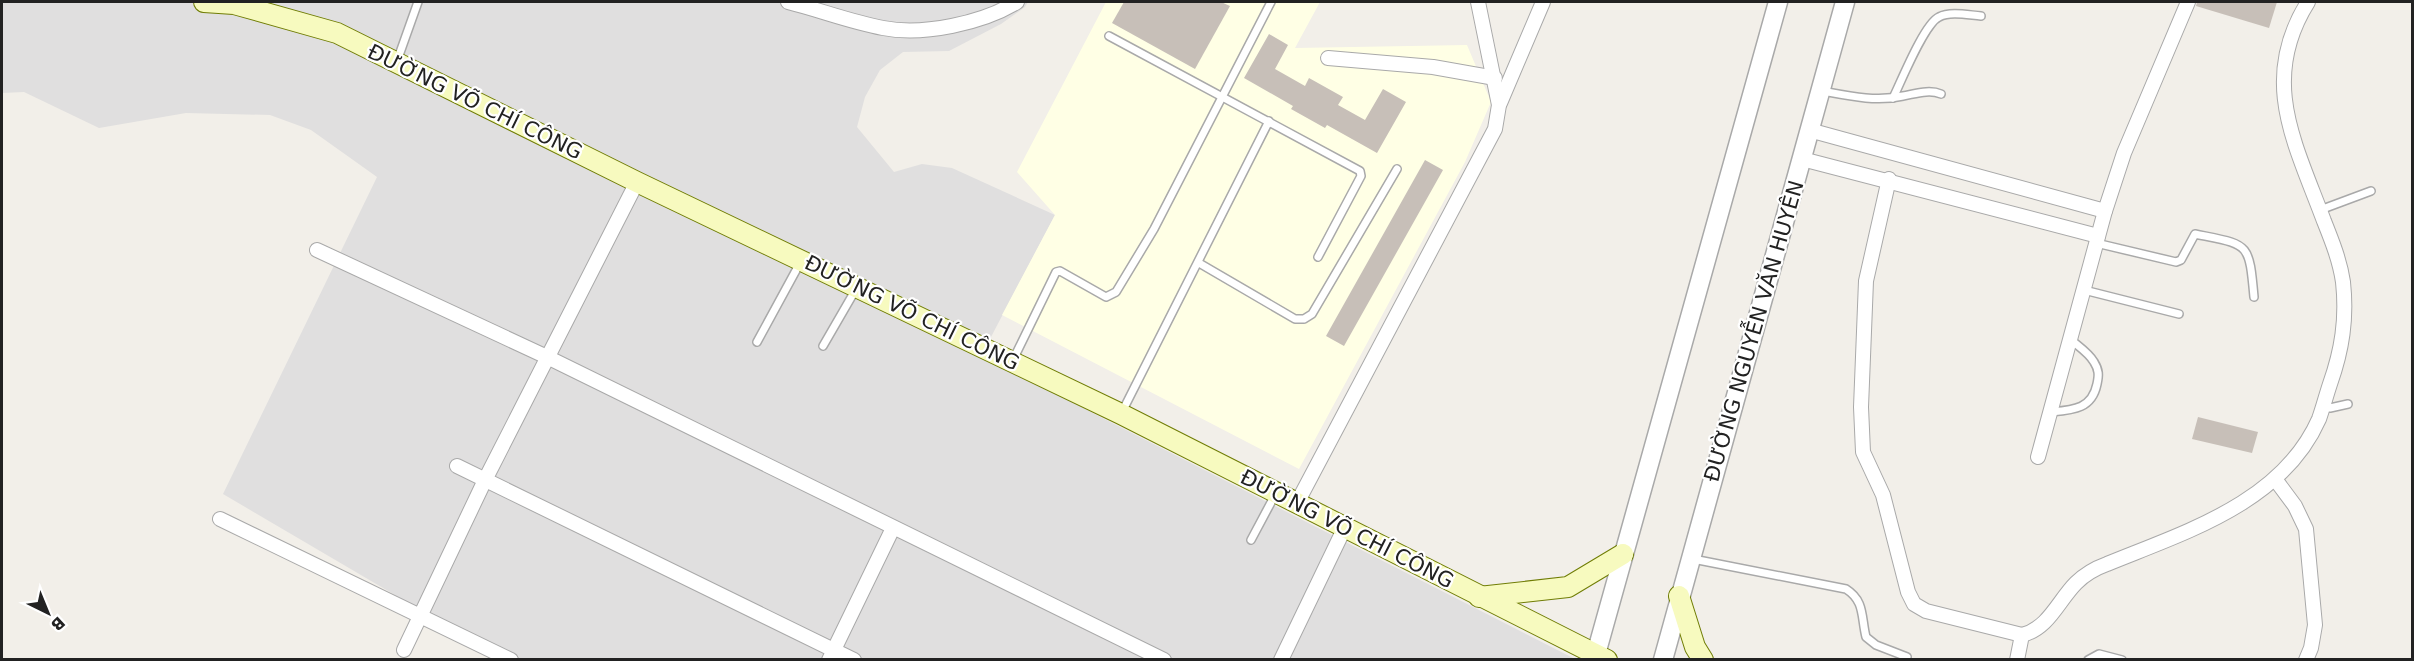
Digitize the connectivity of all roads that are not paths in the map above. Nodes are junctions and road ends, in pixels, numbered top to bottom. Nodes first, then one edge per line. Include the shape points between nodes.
1 (204, 2) edge
2 (418, 2) edge
3 (788, 2) edge
4 (1017, 2) edge
5 (1271, 2) edge
6 (1478, 2) edge
7 (1543, 2) edge
8 (1778, 2) edge
9 (1845, 2) edge
10 (2188, 2) edge
11 (2308, 2) edge
12 (234, 3) edge
13 (1981, 16) dead end
14 (1109, 36) dead end
15 (1328, 58) dead end
16 (396, 63) junction
17 (1496, 78) junction
18 (1820, 91) junction
19 (1941, 94) dead end
20 (1222, 95) junction
21 (1893, 98) junction
22 (1499, 105) junction
23 (1269, 121) junction
24 (1809, 130) junction
25 (1802, 159) junction
26 (1397, 169) dead end
27 (1889, 179) junction
28 (637, 182) junction
29 (2371, 190) dead end
30 (2320, 210) junction
31 (2105, 211) junction
32 (2097, 240) junction
33 (318, 250) dead end
34 (1318, 257) dead end
35 (801, 260) junction
36 (1199, 262) junction
37 (857, 287) junction
38 (2084, 290) junction
39 (2254, 297) dead end
40 (2179, 314) dead end
41 (2070, 339) junction
42 (757, 342) dead end
43 (823, 346) dead end
44 (547, 357) junction
45 (1013, 362) junction
46 (2348, 404) dead end
47 (2323, 407) junction
48 (2050, 412) junction
49 (1121, 414) junction
50 (2038, 457) dead end
51 (457, 466) dead end
52 (2275, 479) junction
53 (485, 480) junction
54 (1276, 492) junction
55 (1297, 503) junction
56 (220, 519) dead end
57 (1345, 527) junction
58 (893, 528) junction
59 (1251, 540) dead end
60 (1623, 554) junction
61 (1691, 558) junction
62 (1679, 596) junction
63 (1479, 597) junction
64 (420, 616) junction
65 (2022, 635) junction
66 (404, 650) dead end
67 (831, 655) edge
68 (1908, 657) dead end
69 (1599, 658) edge
70 (511, 660) edge
71 (854, 660) edge
72 (1164, 660) edge
73 (1281, 660) edge
74 (1663, 660) edge
75 (1703, 660) edge
76 (2018, 660) edge
77 (2088, 660) edge
78 (2122, 660) edge
79 (2306, 660) edge

1 - 12 main road, ĐƯỜNG VÕ CHÍ CÔNG
2 - 16 lane
3 - 4 street via 885,28 954,27
5 - 20 lane
6 - 17 street
7 - 22 street
8 - 60 street
9 - 18 street, ĐƯỜNG NGUYỄN VĂN HUYÊN
10 - 31 street via 2124,153
11 - 30 street via 2295,22 2282,79 2285,107
12 - 16 main road, ĐƯỜNG VÕ CHÍ CÔNG via 337,33
13 - 21 lane via 1948,14 1935,19
14 - 20 lane
15 - 17 street via 1433,67
16 - 28 main road, ĐƯỜNG VÕ CHÍ CÔNG
17 - 22 street
18 - 21 lane via 1865,99
18 - 24 street, ĐƯỜNG NGUYỄN VĂN HUYÊN
19 - 21 lane via 1926,92
20 - 23 lane
20 - 45 lane via 1154,229 1116,292 1106,297 1056,272
22 - 55 street via 1495,129
23 - 34 lane via 1360,171 1361,176
23 - 36 lane
24 - 25 street, ĐƯỜNG NGUYỄN VĂN HUYÊN
24 - 31 street
25 - 27 street
25 - 61 street, ĐƯỜNG NGUYỄN VĂN HUYÊN
26 - 36 lane via 1312,314 1304,319 1295,319
27 - 32 street
27 - 65 street via 1866,281 1863,452 1883,495 1914,604 1926,611
28 - 35 main road, ĐƯỜNG VÕ CHÍ CÔNG
28 - 44 street
29 - 30 lane
30 - 47 street via 2343,280 2345,324 2340,355
31 - 32 street
32 - 38 street
32 - 39 lane via 2176,262 2181,260 2195,234 2235,242 2250,256
33 - 44 street
35 - 37 main road, ĐƯỜNG VÕ CHÍ CÔNG
35 - 42 lane
36 - 49 lane
37 - 43 lane
37 - 45 main road, ĐƯỜNG VÕ CHÍ CÔNG
38 - 40 lane
38 - 41 street
41 - 48 street
41 - 48 lane via 2093,360 2100,374 2096,391 2089,404
44 - 53 street
44 - 58 street
45 - 49 main road, ĐƯỜNG VÕ CHÍ CÔNG
46 - 47 lane
47 - 52 street via 2303,445
48 - 50 street
49 - 54 main road, ĐƯỜNG VÕ CHÍ CÔNG
51 - 53 street
52 - 65 street via 2237,506 2198,526 2095,568 2076,583 2043,624 2033,633
52 - 79 street via 2306,528 2315,625
53 - 64 street
53 - 67 street
54 - 55 main road, ĐƯỜNG VÕ CHÍ CÔNG
54 - 59 lane
55 - 57 main road, ĐƯỜNG VÕ CHÍ CÔNG
56 - 64 street
57 - 63 main road, ĐƯỜNG VÕ CHÍ CÔNG
57 - 73 street
58 - 67 street
58 - 72 street
60 - 63 main road via 1568,587
60 - 69 street
61 - 62 street, ĐƯỜNG NGUYỄN VĂN HUYÊN
61 - 68 lane via 1846,589 1862,605 1866,637
62 - 74 street, ĐƯỜNG NGUYỄN VĂN HUYÊN
62 - 75 main road
63 - 69 main road, ĐƯỜNG VÕ CHÍ CÔNG
64 - 66 street
64 - 70 street
65 - 76 street
67 - 71 street
77 - 78 lane via 2099,654

